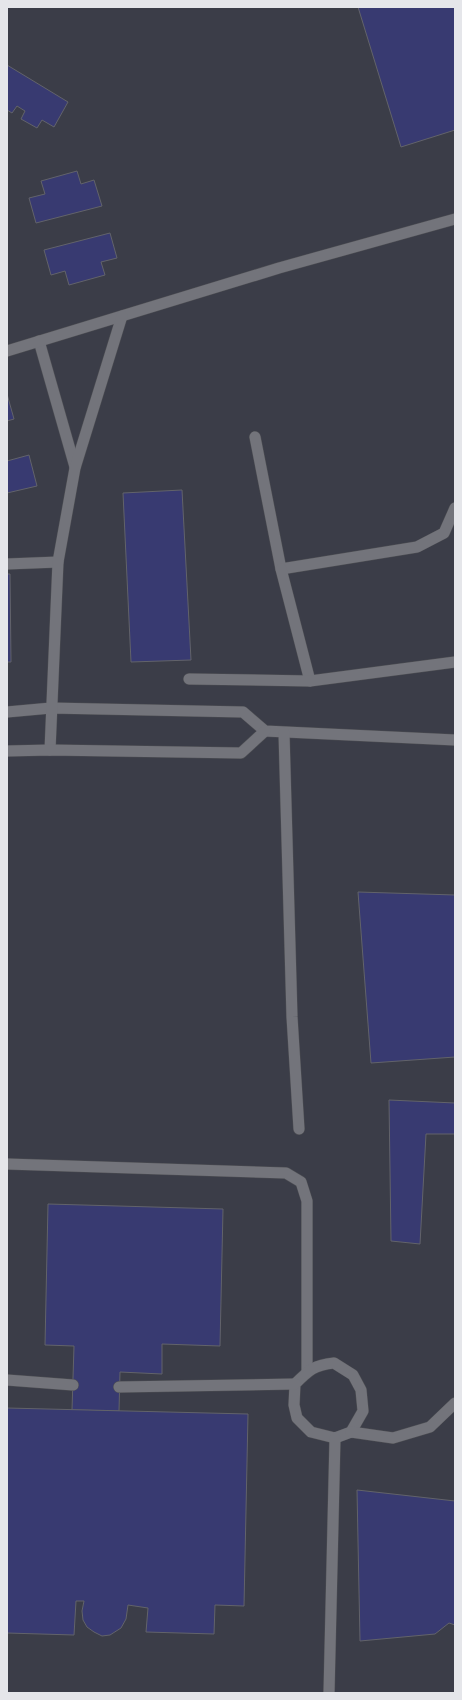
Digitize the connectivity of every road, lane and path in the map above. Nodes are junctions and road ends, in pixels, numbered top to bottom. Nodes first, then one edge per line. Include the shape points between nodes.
1 (455, 219) edge
2 (122, 316) junction
3 (39, 341) junction
4 (7, 351) edge
5 (255, 437) dead end
6 (75, 468) junction
7 (455, 508) edge
8 (58, 562) junction
9 (7, 564) edge
10 (281, 569) junction
11 (455, 662) edge
12 (189, 680) dead end
13 (310, 681) junction
14 (51, 708) junction
15 (7, 712) edge
16 (264, 731) junction
17 (284, 734) junction
18 (455, 740) edge
19 (50, 750) junction
20 (7, 751) edge
21 (299, 1129) dead end
22 (7, 1164) edge
23 (307, 1371) junction
24 (7, 1380) edge
25 (295, 1384) junction
26 (73, 1386) dead end
27 (120, 1387) dead end
28 (455, 1402) edge
29 (351, 1432) junction
30 (335, 1438) junction
31 (329, 1693) edge

1 - 2 lane via 279,268
2 - 3 lane
2 - 6 lane
3 - 4 lane
3 - 6 lane
5 - 10 lane
6 - 8 lane
7 - 10 lane via 444,533 417,547
8 - 9 lane
8 - 14 lane
10 - 13 lane
11 - 13 lane
12 - 13 lane
14 - 15 lane
14 - 16 lane via 242,712
14 - 19 lane
16 - 17 lane
16 - 19 lane via 241,753
17 - 18 lane
17 - 21 lane via 292,1017
19 - 20 lane
22 - 23 lane via 286,1173 301,1182 307,1201
23 - 25 lane
23 - 29 lane via 319,1364 334,1363 352,1375 361,1390 362,1411
24 - 26 lane
25 - 27 lane
25 - 30 lane via 294,1405 297,1418 311,1432
28 - 29 lane via 430,1427 393,1438
29 - 30 lane
30 - 31 lane

